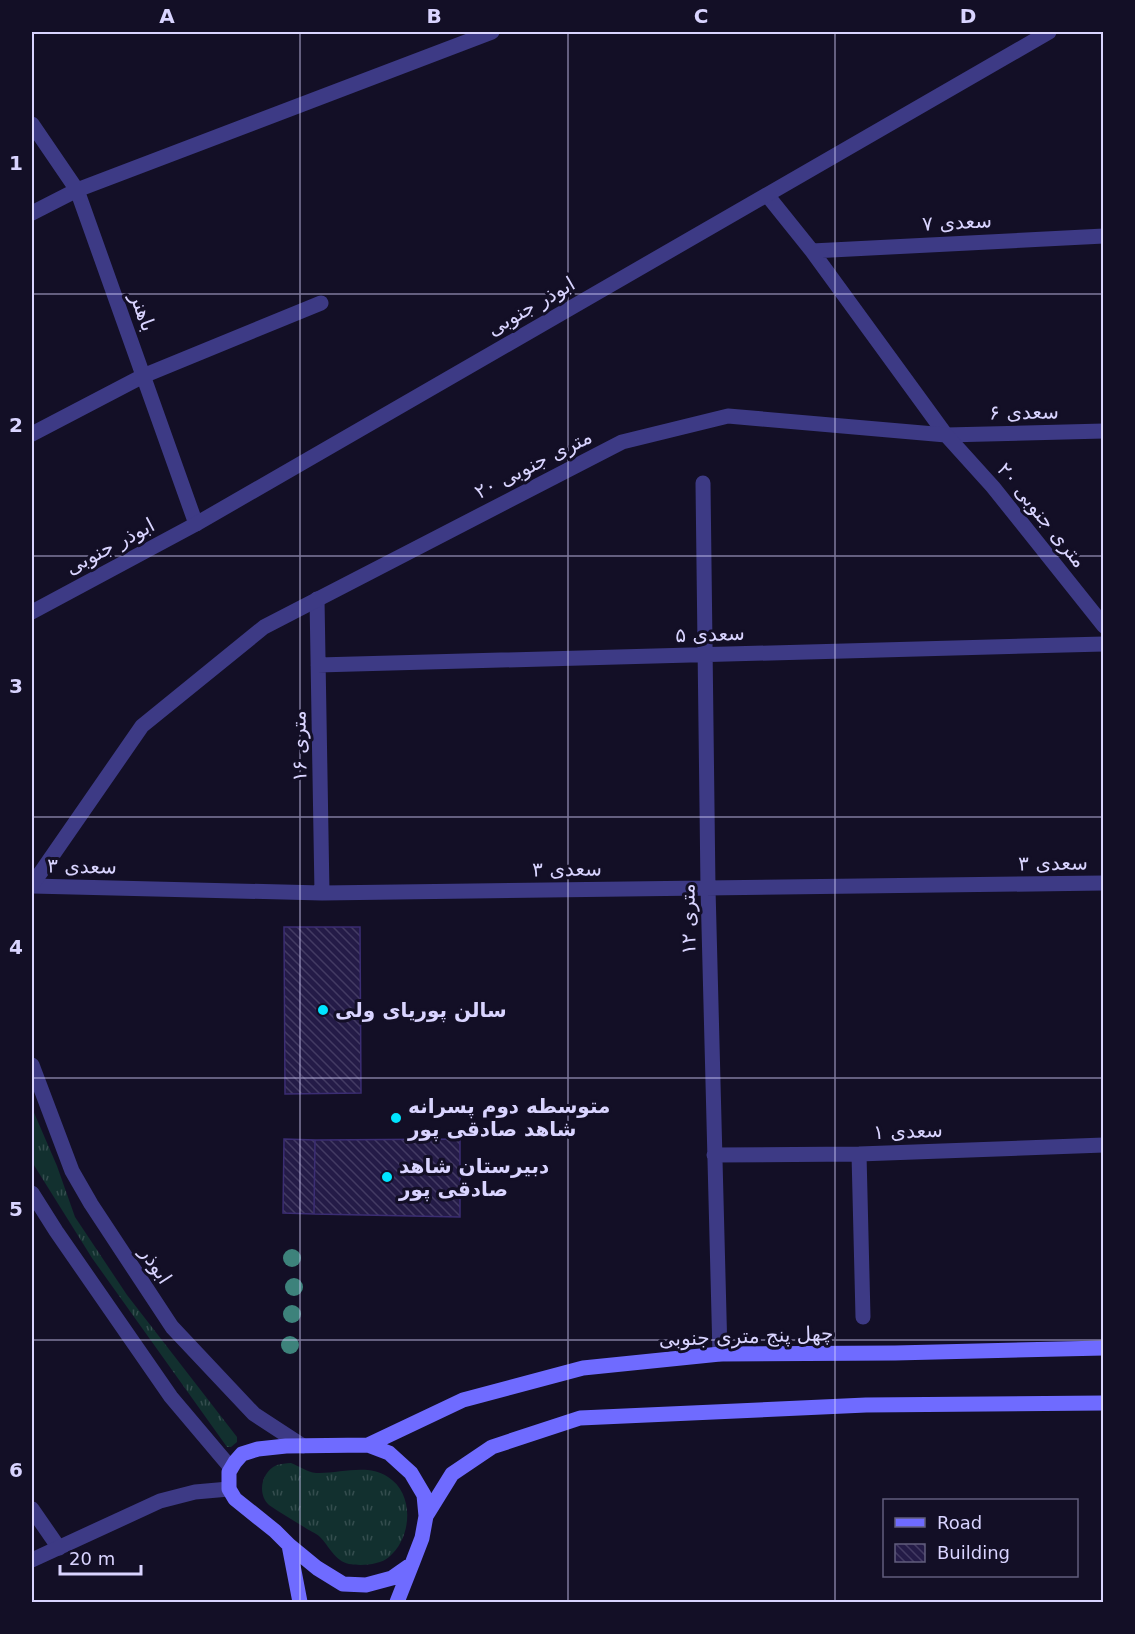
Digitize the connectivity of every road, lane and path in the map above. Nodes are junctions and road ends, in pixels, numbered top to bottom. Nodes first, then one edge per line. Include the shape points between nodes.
1 (492, 32) edge
2 (1049, 32) edge
3 (32, 124) edge
4 (77, 190) junction
5 (767, 195) junction
6 (32, 213) edge
7 (1104, 236) edge
8 (812, 251) junction
9 (321, 303) dead end
10 (143, 376) junction
11 (1104, 431) edge
12 (32, 434) edge
13 (946, 435) junction
14 (704, 483) dead end
15 (196, 524) junction
16 (317, 599) junction
17 (32, 612) edge
18 (1104, 626) edge
19 (1104, 644) edge
20 (704, 655) junction
21 (318, 665) junction
22 (1104, 883) edge
23 (32, 886) edge
24 (708, 888) junction
25 (322, 893) junction
26 (32, 1065) edge
27 (1104, 1145) edge
28 (859, 1154) junction
29 (714, 1155) junction
30 (32, 1193) edge
31 (863, 1317) dead end
32 (1104, 1348) edge
33 (720, 1354) junction
34 (1104, 1402) edge
35 (368, 1445) junction
36 (303, 1446) junction
37 (231, 1468) junction
38 (230, 1489) junction
39 (32, 1509) edge
40 (426, 1516) junction
41 (289, 1545) junction
42 (60, 1548) junction
43 (32, 1560) edge
44 (411, 1564) junction
45 (300, 1602) edge
46 (397, 1602) edge

1 - 4 street
2 - 5 street, ابوذر جنوبی
3 - 4 street, باهنر
4 - 6 street
4 - 10 street, باهنر
5 - 8 street
5 - 15 street, ابوذر جنوبی
7 - 8 street, سعدی ۷
8 - 13 street
9 - 10 street
10 - 12 street
10 - 15 street, باهنر
11 - 13 street, سعدی ۶
13 - 16 street, ۲۰ متری جنوبی via 728,416 622,442
13 - 18 street, ۲۰ متری جنوبی via 993,487
14 - 20 street, ۱۲ متری
15 - 17 street, ابوذر جنوبی
16 - 21 street, ۱۶ متری
16 - 23 street, ۲۰ متری جنوبی via 264,627 142,726
19 - 20 street, سعدی ۵
20 - 21 street, سعدی ۵
20 - 24 street, ۱۲ متری
21 - 25 street, ۱۶ متری
22 - 24 street, سعدی ۳
23 - 25 street, سعدی ۳
24 - 25 street, سعدی ۳
24 - 29 street, ۱۲ متری
26 - 36 street, ابوذر via 72,1171 172,1327 254,1414
27 - 28 street, سعدی ۱
28 - 29 street, سعدی ۱
28 - 31 street
29 - 33 street, ۱۲ متری
30 - 37 street via 171,1397
32 - 33 main road, چهل پنج متری جنوبی
33 - 35 main road, چهل پنج متری جنوبی via 583,1368 463,1400
34 - 40 main road via 866,1405 580,1418 492,1447 452,1474
35 - 36 main road
35 - 40 main road via 389,1453 411,1473 424,1495
36 - 37 main road via 258,1449 242,1454
37 - 38 main road
38 - 41 main road via 236,1499
38 - 42 street via 160,1501
39 - 42 street
40 - 44 main road
41 - 44 main road via 317,1569 343,1584 366,1585 392,1578
41 - 45 main road
42 - 43 street
44 - 46 main road

